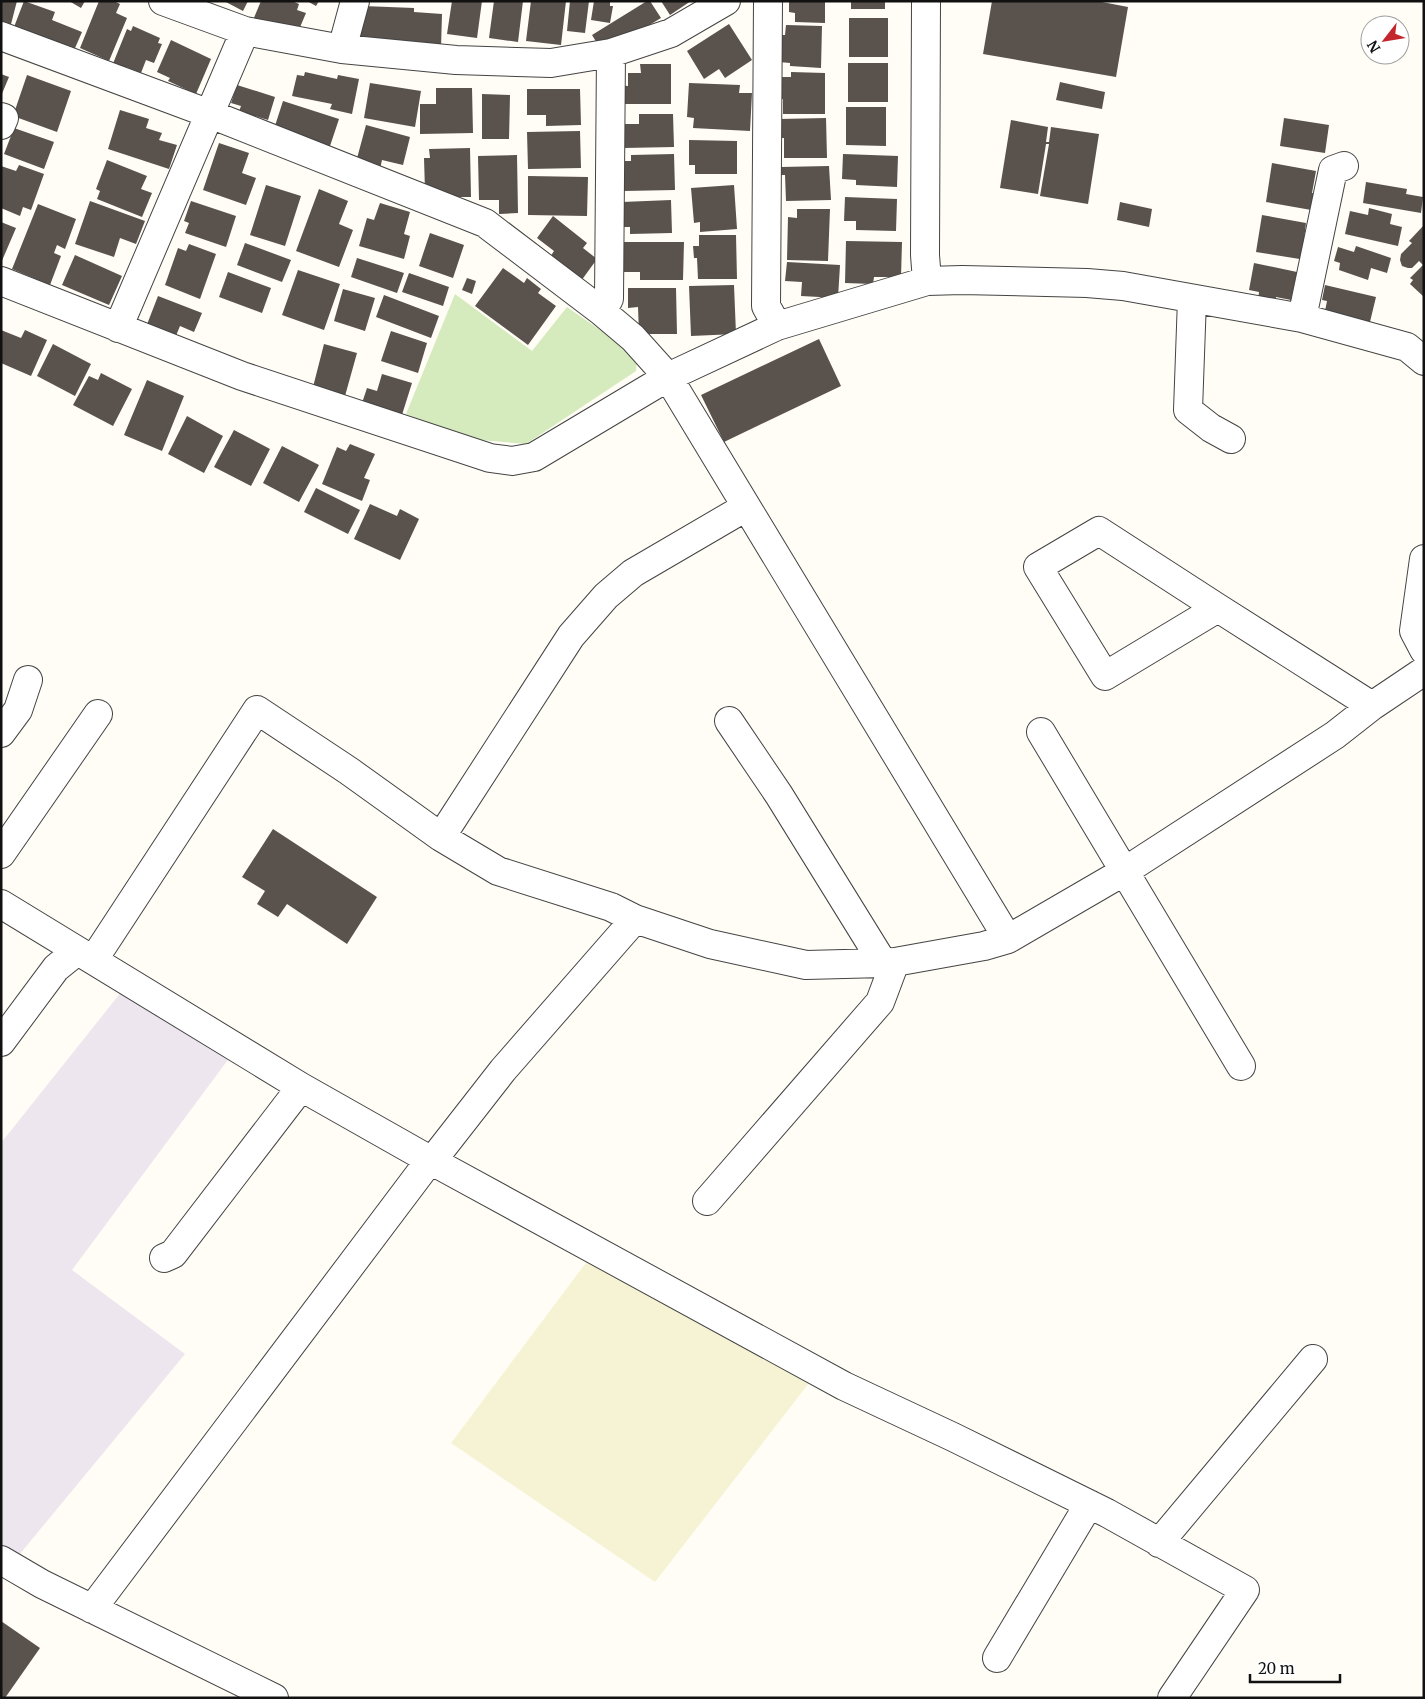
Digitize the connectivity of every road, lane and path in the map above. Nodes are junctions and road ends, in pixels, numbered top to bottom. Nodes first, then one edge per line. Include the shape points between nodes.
1 (163, 1) edge
2 (355, 1) edge
3 (726, 1) edge
4 (768, 1) edge
5 (926, 1) edge
6 (245, 31) junction
7 (1, 36) edge
8 (342, 49) junction
9 (611, 53) junction
10 (210, 114) junction
11 (1, 117) edge
12 (1, 125) edge
13 (1344, 166) dead end
14 (1, 281) edge
15 (927, 281) junction
16 (1192, 299) junction
17 (601, 311) junction
18 (1302, 318) junction
19 (777, 326) junction
20 (118, 328) junction
21 (1424, 361) edge
22 (668, 377) junction
23 (1231, 439) dead end
24 (746, 507) junction
25 (1424, 559) edge
26 (1218, 608) junction
27 (1424, 650) edge
28 (1424, 671) edge
29 (28, 680) dead end
30 (1372, 706) junction
31 (98, 714) dead end
32 (729, 721) dead end
33 (1, 732) edge
34 (1042, 732) dead end
35 (441, 837) junction
36 (1, 854) edge
37 (1125, 871) junction
38 (1, 904) edge
39 (635, 919) junction
40 (1008, 939) junction
41 (85, 955) junction
42 (889, 963) junction
43 (1, 1042) edge
44 (1241, 1066) dead end
45 (301, 1087) junction
46 (431, 1160) junction
47 (707, 1201) dead end
48 (164, 1258) dead end
49 (1313, 1359) dead end
50 (1089, 1504) junction
51 (1159, 1543) junction
52 (1, 1560) edge
53 (92, 1609) junction
54 (997, 1658) dead end
55 (274, 1698) edge
56 (1172, 1698) edge

1 - 6 street
2 - 8 street
3 - 9 street via 671,33
4 - 19 street via 766,306
5 - 15 street
6 - 8 street
6 - 10 street
7 - 10 street
8 - 9 street via 456,60 551,63
9 - 17 street via 609,299
10 - 17 street via 485,223
10 - 20 street
11 - 12 street via 4,118
13 - 18 street via 1333,170
14 - 20 street
15 - 16 street via 1087,283
15 - 19 street
16 - 18 street
16 - 23 street via 1188,410
17 - 22 street via 633,338
18 - 21 street via 1407,347
19 - 22 street
20 - 22 street via 242,376 490,458 512,461 534,457
22 - 24 street
24 - 35 street via 633,573 606,596 571,636
24 - 40 street
25 - 27 street via 1414,631
26 - 26 street via 1100,530 1038,567 1105,676
26 - 30 street
28 - 30 street
29 - 33 street via 18,710
30 - 37 street via 1335,735
31 - 36 street
32 - 42 street
34 - 37 street
35 - 39 street via 498,871 611,907
35 - 41 street via 257,710
37 - 40 street
37 - 44 street
38 - 41 street
39 - 42 street via 710,944 806,965
39 - 46 street via 503,1070
40 - 42 street
41 - 43 street via 56,968
41 - 45 street
42 - 47 street via 880,1002
45 - 46 street
45 - 48 street via 173,1254
46 - 50 street via 844,1386
46 - 53 street
49 - 51 street
50 - 51 street
50 - 54 street
51 - 56 street via 1245,1590
52 - 53 street
53 - 55 street

